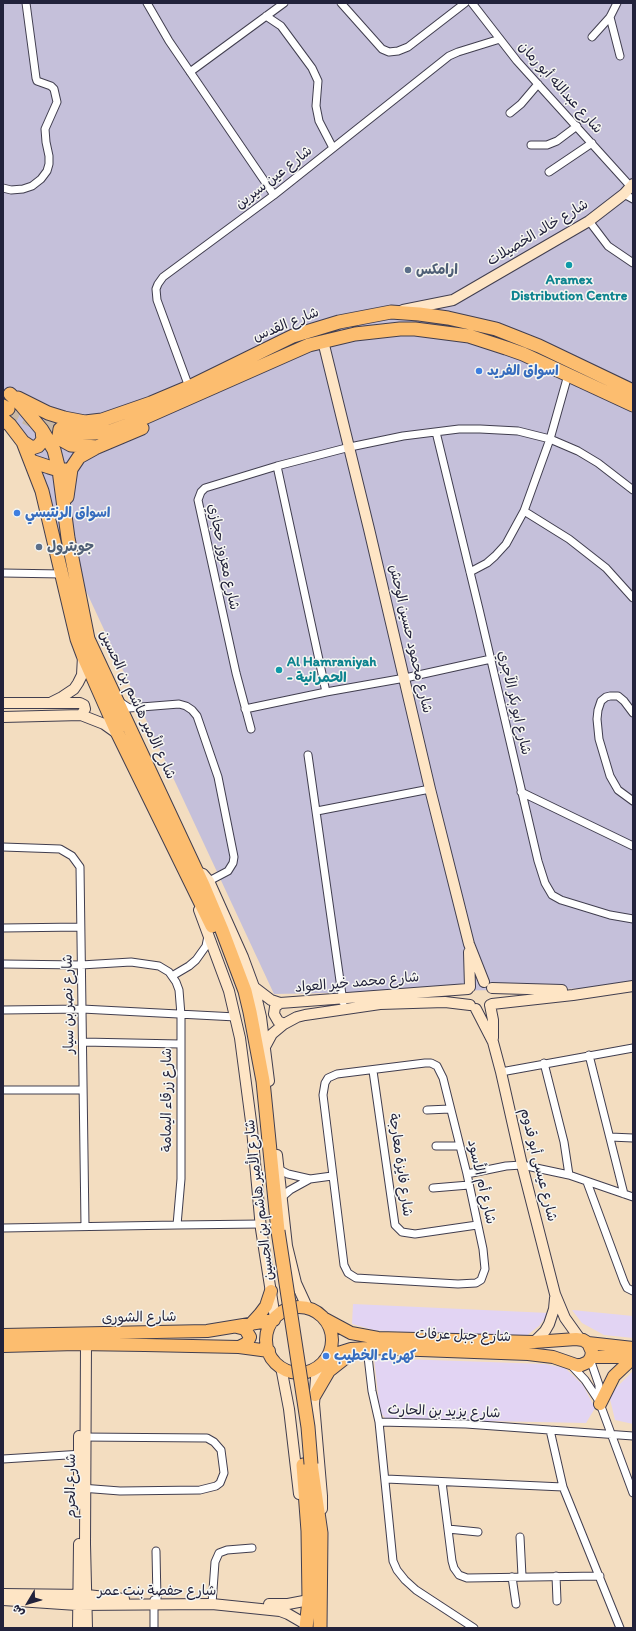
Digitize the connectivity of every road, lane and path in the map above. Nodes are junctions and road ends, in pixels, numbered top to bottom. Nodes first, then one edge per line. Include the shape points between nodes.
1 (26, 3) edge
2 (147, 3) edge
3 (284, 3) edge
4 (341, 3) edge
5 (465, 3) edge
6 (472, 3) edge
7 (617, 3) edge
8 (266, 16) junction
9 (610, 17) junction
10 (592, 37) dead end
11 (500, 39) junction
12 (620, 56) dead end
13 (190, 72) junction
14 (538, 84) junction
15 (510, 113) dead end
16 (577, 126) junction
17 (592, 143) junction
18 (531, 144) dead end
19 (333, 148) junction
20 (549, 172) dead end
21 (3, 188) edge
22 (630, 191) edge
23 (274, 195) junction
24 (589, 221) junction
25 (633, 263) edge
26 (453, 300) junction
27 (391, 312) junction
28 (448, 318) junction
29 (323, 341) junction
30 (289, 353) junction
31 (568, 375) junction
32 (189, 387) junction
33 (633, 391) edge
34 (6, 392) edge
35 (633, 405) edge
36 (5, 411) edge
37 (85, 422) junction
38 (42, 430) junction
39 (436, 432) junction
40 (68, 434) tunnel mouth
41 (550, 439) junction
42 (23, 442) junction
43 (97, 447) junction
44 (350, 447) junction
45 (31, 461) junction
46 (277, 466) junction
47 (65, 470) junction
48 (633, 490) edge
49 (42, 491) junction
50 (62, 492) junction
51 (65, 506) junction
52 (524, 511) junction
53 (470, 572) junction
54 (3, 573) edge
55 (62, 574) junction
56 (633, 598) edge
57 (83, 655) junction
58 (491, 659) junction
59 (405, 678) junction
60 (326, 692) junction
61 (116, 698) junction
62 (52, 702) junction
63 (3, 703) edge
64 (134, 708) junction
65 (245, 709) junction
66 (633, 713) edge
67 (81, 715) junction
68 (4, 717) edge
69 (126, 719) junction
70 (251, 729) dead end
71 (118, 734) junction
72 (308, 755) dead end
73 (430, 789) junction
74 (521, 792) junction
75 (633, 801) edge
76 (317, 811) junction
77 (633, 846) edge
78 (3, 847) edge
79 (196, 871) junction
80 (209, 881) junction
81 (195, 892) junction
82 (633, 918) edge
83 (3, 928) edge
84 (80, 928) junction
85 (208, 936) junction
86 (469, 944) junction
87 (3, 964) edge
88 (81, 965) junction
89 (172, 976) junction
90 (633, 981) edge
91 (488, 985) junction
92 (633, 986) edge
93 (254, 987) junction
94 (469, 988) junction
95 (280, 1003) junction
96 (344, 1004) junction
97 (491, 1005) junction
98 (473, 1007) junction
99 (82, 1009) junction
100 (3, 1010) edge
101 (181, 1015) junction
102 (236, 1017) junction
103 (284, 1024) junction
104 (83, 1042) junction
105 (493, 1042) junction
106 (180, 1044) junction
107 (265, 1047) junction
108 (633, 1048) edge
109 (589, 1055) junction
110 (544, 1063) junction
111 (373, 1071) junction
112 (502, 1072) junction
113 (3, 1090) edge
114 (83, 1090) junction
115 (450, 1109) junction
116 (427, 1110) dead end
117 (610, 1137) junction
118 (633, 1138) edge
119 (436, 1146) dead end
120 (460, 1146) junction
121 (522, 1165) junction
122 (278, 1169) junction
123 (467, 1174) junction
124 (569, 1175) junction
125 (332, 1176) junction
126 (310, 1179) junction
127 (587, 1182) junction
128 (469, 1185) junction
129 (433, 1188) dead end
130 (624, 1194) junction
131 (282, 1197) junction
132 (633, 1197) edge
133 (177, 1225) junction
134 (477, 1225) junction
135 (85, 1226) junction
136 (3, 1228) edge
137 (270, 1229) junction
138 (269, 1278) junction
139 (296, 1283) junction
140 (271, 1291) junction
141 (633, 1291) edge
142 (555, 1294) junction
143 (308, 1309) junction
144 (275, 1319) junction
145 (325, 1319) junction
146 (243, 1326) junction
147 (351, 1333) junction
148 (3, 1335) edge
149 (584, 1341) junction
150 (534, 1342) junction
151 (84, 1344) junction
152 (3, 1346) edge
153 (239, 1347) junction
154 (359, 1348) junction
155 (633, 1348) edge
156 (268, 1351) junction
157 (328, 1356) junction
158 (591, 1358) junction
159 (633, 1358) edge
160 (568, 1362) junction
161 (281, 1367) junction
162 (320, 1367) junction
163 (314, 1400) junction
164 (599, 1402) junction
165 (289, 1408) junction
166 (379, 1422) junction
167 (550, 1430) junction
168 (610, 1434) junction
169 (633, 1436) edge
170 (82, 1438) junction
171 (82, 1454) junction
172 (3, 1459) edge
173 (307, 1465) junction
174 (386, 1479) junction
175 (442, 1482) junction
176 (564, 1487) junction
177 (82, 1488) junction
178 (633, 1492) edge
179 (448, 1529) junction
180 (308, 1531) junction
181 (478, 1532) dead end
182 (321, 1533) junction
183 (520, 1537) dead end
184 (252, 1548) dead end
185 (156, 1551) dead end
186 (522, 1576) junction
187 (556, 1576) junction
188 (600, 1576) junction
189 (512, 1577) junction
190 (3, 1594) edge
191 (3, 1600) edge
192 (82, 1600) junction
193 (309, 1600) junction
194 (155, 1601) junction
195 (212, 1601) junction
196 (557, 1601) dead end
197 (516, 1604) dead end
198 (307, 1627) edge
199 (78, 1628) edge
200 (87, 1628) edge
201 (154, 1628) edge
202 (320, 1628) edge
203 (474, 1628) edge
204 (620, 1628) edge

1 - 21 street via 36,78 37,81 51,86 57,102 45,129 49,156 47,171 32,186 10,190
2 - 13 street
3 - 8 street
4 - 5 street via 382,49 389,52 408,47
6 - 11 street, شارع عبدالله أبو رمان
7 - 9 street
8 - 13 street
8 - 19 street via 281,26 312,68 318,81 316,106 319,121
9 - 10 street
9 - 12 street
11 - 14 street, شارع عبدالله أبو رمان
11 - 19 street, شارع عين سيرين via 449,56
13 - 23 street
14 - 15 street
14 - 16 street, شارع عبدالله أبو رمان
16 - 17 street, شارع عبدالله أبو رمان
16 - 18 street via 547,145
17 - 20 street
17 - 22 street, شارع عبدالله أبو رمان
19 - 23 street, شارع عين سيرين
22 - 24 street, شارع خالد الخصيلات
23 - 32 street, شارع عين سيرين via 163,277 158,284 157,300
24 - 25 street via 608,246
24 - 26 street, شارع خالد الخصيلات
26 - 27 street, شارع خالد الخصيلات
26 - 28 street via 447,311
27 - 28 highway, شارع القدس
27 - 32 highway, شارع القدس via 339,322 293,336
28 - 33 highway, شارع القدس via 517,337
29 - 30 highway, شارع القدس
29 - 31 highway, شارع القدس via 400,329 457,334 511,350
29 - 44 street, شارع محمود حسين الوحش
30 - 40 highway, شارع القدس via 128,425 111,431
30 - 43 highway via 270,370
31 - 35 highway, شارع القدس
31 - 41 street
32 - 37 highway, شارع القدس via 113,417
34 - 37 highway, شارع القدس via 48,413
34 - 38 highway, شارع الأمير هاشم بن الحسين
36 - 42 highway, شارع الأمير هاشم بن الحسين via 10,425
37 - 43 highway via 62,427 59,436 66,443
38 - 42 highway via 43,440 38,446 32,448
38 - 47 highway, شارع الأمير هاشم بن الحسين
39 - 41 street, شارع معزوز حجازي via 480,428 518,431
39 - 44 street, شارع معزوز حجازي
39 - 53 street, شارع ابو بكر الآجري
41 - 48 street, شارع معزوز حجازي via 598,463
41 - 52 street
42 - 45 highway, شارع الأمير هاشم بن الحسين
43 - 47 highway via 79,457
44 - 46 street, شارع معزوز حجازي
44 - 59 street, شارع محمود حسين الوحش
45 - 47 highway
45 - 49 highway, شارع الأمير هاشم بن الحسين
46 - 60 street
46 - 65 street, شارع معزوز حجازي via 205,488 198,500
47 - 50 highway, شارع الأمير هاشم بن الحسين
47 - 51 highway
49 - 50 highway via 45,483 50,480 57,483
49 - 55 highway, شارع الأمير هاشم بن الحسين
50 - 51 highway, شارع الأمير هاشم بن الحسين
51 - 61 highway, شارع الأمير هاشم بن الحسين via 68,538 88,639
52 - 53 street via 506,544 487,563
52 - 56 street via 569,539 606,568
53 - 58 street, شارع ابو بكر الآجري
54 - 55 street
55 - 57 highway, شارع الأمير هاشم بن الحسين
57 - 62 street via 82,675 78,683 62,698
57 - 71 highway, شارع الأمير هاشم بن الحسين
58 - 59 street
58 - 74 street, شارع ابو بكر الآجري
59 - 60 street
59 - 73 street, شارع محمود حسين الوحش
60 - 65 street
61 - 64 street via 125,706
61 - 69 highway, شارع الأمير هاشم بن الحسين
62 - 63 street
62 - 67 street via 80,703 85,709
64 - 69 street via 128,712
64 - 80 street via 179,704 186,706 197,716 218,777 234,858 228,870
65 - 70 street, شارع معزوز حجازي
66 - 75 street via 618,696 610,696 601,702 597,719 599,738 610,776 618,790
67 - 68 street
67 - 71 street via 104,724
69 - 79 highway, شارع الأمير هاشم بن الحسين
71 - 81 highway, شارع الأمير هاشم بن الحسين
72 - 76 street
73 - 76 street
73 - 86 street, شارع محمود حسين الوحش
74 - 77 street
74 - 82 street, شارع ابو بكر الآجري via 548,891 561,900 583,907
76 - 96 street
78 - 84 street, شارع نصر بن سيار via 60,849 72,856 80,867
79 - 80 street, شارع الأمير هاشم بن الحسين
79 - 137 highway, شارع الأمير هاشم بن الحسين via 235,963 250,1012 263,1080
80 - 93 street, شارع الأمير هاشم بن الحسين
81 - 85 street, شارع الأمير هاشم بن الحسين
81 - 137 highway, شارع الأمير هاشم بن الحسين via 214,930 242,1008 259,1112
83 - 84 street
84 - 88 street, شارع نصر بن سيار
85 - 89 street via 206,946 196,960
85 - 102 street, شارع الأمير هاشم بن الحسين
86 - 91 street, شارع محمود حسين الوحش
86 - 94 street, شارع محمود حسين الوحش
87 - 88 street
88 - 89 street via 131,962 149,964 165,969
88 - 99 street, شارع نصر بن سيار
89 - 101 street, شارع زرقاء اليمامة via 179,990
90 - 91 street via 606,986 551,990
91 - 94 street via 476,982
91 - 97 street via 494,993
92 - 97 street
93 - 95 street, شارع محمد خير العواد via 271,1000
93 - 107 street, شارع الأمير هاشم بن الحسين
94 - 96 street, شارع محمد خير العواد
94 - 98 street via 467,997
95 - 96 street, شارع محمد خير العواد
95 - 103 street via 275,1007 274,1014 278,1021
96 - 98 street, شارع محمد خير العواد via 456,1002
96 - 103 street, شارع محمد خير العواد via 293,1018
97 - 98 street via 486,1008
97 - 105 street, شارع عيسى أبو قدوم
98 - 105 street, شارع عيسى أبو قدوم
99 - 100 street
99 - 101 street
99 - 104 street, شارع نصر بن سيار
101 - 102 street
101 - 106 street, شارع زرقاء اليمامة
102 - 137 street, شارع الأمير هاشم بن الحسين
103 - 107 street, شارع محمد خير العواد via 272,1034
104 - 106 street
104 - 114 street, شارع نصر بن سيار
105 - 112 street, شارع عيسى أبو قدوم
106 - 133 street, شارع زرقاء اليمامة via 181,1179
107 - 122 street, شارع الأمير هاشم بن الحسين
108 - 109 street
109 - 110 street
109 - 117 street
110 - 112 street
110 - 124 street via 564,1142
111 - 115 street, شارع أم الأسود via 434,1064 443,1078
111 - 125 street, شارع أم الأسود via 337,1074 328,1078 325,1083 323,1095
111 - 134 street, شارع فايزة معارجة via 395,1225 402,1232 415,1234
112 - 121 street, شارع عيسى أبو قدوم
113 - 114 street
114 - 135 street, شارع نصر بن سيار
115 - 116 street
115 - 120 street, شارع أم الأسود
117 - 118 street
117 - 130 street
119 - 120 street
120 - 123 street, شارع أم الأسود
121 - 123 street
121 - 124 street
121 - 142 street, شارع عيسى أبو قدوم
122 - 126 street
122 - 131 street, شارع الأمير هاشم بن الحسين
123 - 128 street, شارع أم الأسود
124 - 127 street
125 - 126 street
125 - 134 street, شارع أم الأسود via 344,1265 348,1273 356,1278 476,1283 481,1280 485,1269
126 - 131 street
127 - 130 street
127 - 141 street via 624,1282 627,1288
128 - 129 street
128 - 134 street, شارع أم الأسود
130 - 132 street
131 - 139 street, شارع الأمير هاشم بن الحسين via 287,1246
133 - 135 street
133 - 137 street
135 - 136 street
137 - 138 street, شارع الأمير هاشم بن الحسين
137 - 173 highway, شارع الأمير هاشم بن الحسين, bridge via 308,1427
138 - 139 street via 280,1295 289,1294
138 - 140 street, شارع الأمير هاشم بن الحسين
139 - 143 street, شارع الأمير هاشم بن الحسين
140 - 144 street, شارع الأمير هاشم بن الحسين
140 - 146 main road via 260,1314
142 - 149 street, شارع عيسى أبو قدوم via 565,1318
142 - 150 street, شارع عيسى أبو قدوم via 554,1310 549,1324
143 - 144 main road via 290,1309
143 - 145 main road
144 - 146 main road, شارع الشورى
144 - 156 main road via 267,1335
145 - 147 main road, شارع جبل عرفات
145 - 157 main road via 331,1331 332,1344
146 - 148 main road, شارع الشورى via 196,1332
146 - 153 main road via 250,1337
147 - 150 main road, شارع جبل عرفات via 378,1338
147 - 154 main road via 349,1340
149 - 150 main road, شارع جبل عرفات
149 - 155 main road, شارع جبل عرفات
149 - 158 main road via 591,1348
151 - 152 main road, شارع الشورى
151 - 153 main road, شارع الشورى
151 - 170 street, شارع الحرم
153 - 156 main road, شارع الشورى
154 - 157 main road, شارع جبل عرفات
154 - 160 main road, شارع جبل عرفات via 538,1354
154 - 163 main road via 331,1369
154 - 166 street
156 - 161 main road
157 - 162 main road
158 - 159 main road, شارع جبل عرفات
158 - 160 main road, شارع جبل عرفات via 586,1364 579,1366
158 - 164 street via 599,1385
159 - 164 main road via 614,1376
160 - 164 street via 585,1380
161 - 162 main road via 293,1373 307,1372
161 - 165 street, شارع الأمير هاشم بن الحسين
162 - 163 street, شارع الأمير هاشم بن الحسين
163 - 165 street via 308,1392 300,1391 295,1395
163 - 182 street, شارع الأمير هاشم بن الحسين via 322,1496
164 - 168 street
165 - 180 street, شارع الأمير هاشم بن الحسين via 299,1494
166 - 167 street, شارع يزيد بن الحارث via 466,1424
166 - 174 street, شارع يزيد بن الحارث
167 - 168 street, شارع يزيد بن الحارث
167 - 176 street
168 - 169 street, شارع يزيد بن الحارث
168 - 178 street
170 - 171 street, شارع الحرم
170 - 177 street via 207,1438 221,1450 224,1473 220,1484 200,1490 120,1491
171 - 172 street
171 - 177 street, شارع الحرم
173 - 180 highway, شارع الأمير هاشم بن الحسين
173 - 182 highway, شارع الأمير هاشم بن الحسين
174 - 175 street
174 - 203 street, شارع يزيد بن الحارث via 392,1552 397,1570 416,1590
175 - 176 street
175 - 179 street
176 - 188 street
177 - 192 street, شارع الحرم
179 - 181 street
179 - 189 street via 452,1561 459,1576
180 - 193 highway, شارع الأمير هاشم بن الحسين
182 - 202 highway, شارع الأمير هاشم بن الحسين
183 - 186 street
184 - 195 street via 219,1553
185 - 194 street
186 - 187 street
186 - 189 street
187 - 188 street
187 - 196 street
188 - 204 street
189 - 197 street
190 - 192 street, شارع حفصة بنت عمر
191 - 192 street, شارع حفصة بنت عمر
192 - 194 street, شارع حفصة بنت عمر
192 - 199 street, شارع الحرم
192 - 200 street, شارع الحرم
193 - 195 street, شارع حفصة بنت عمر via 275,1605
193 - 198 highway, شارع الأمير هاشم بن الحسين
194 - 195 street, شارع حفصة بنت عمر
194 - 201 street
195 - 198 street, شارع حفصة بنت عمر via 280,1611

